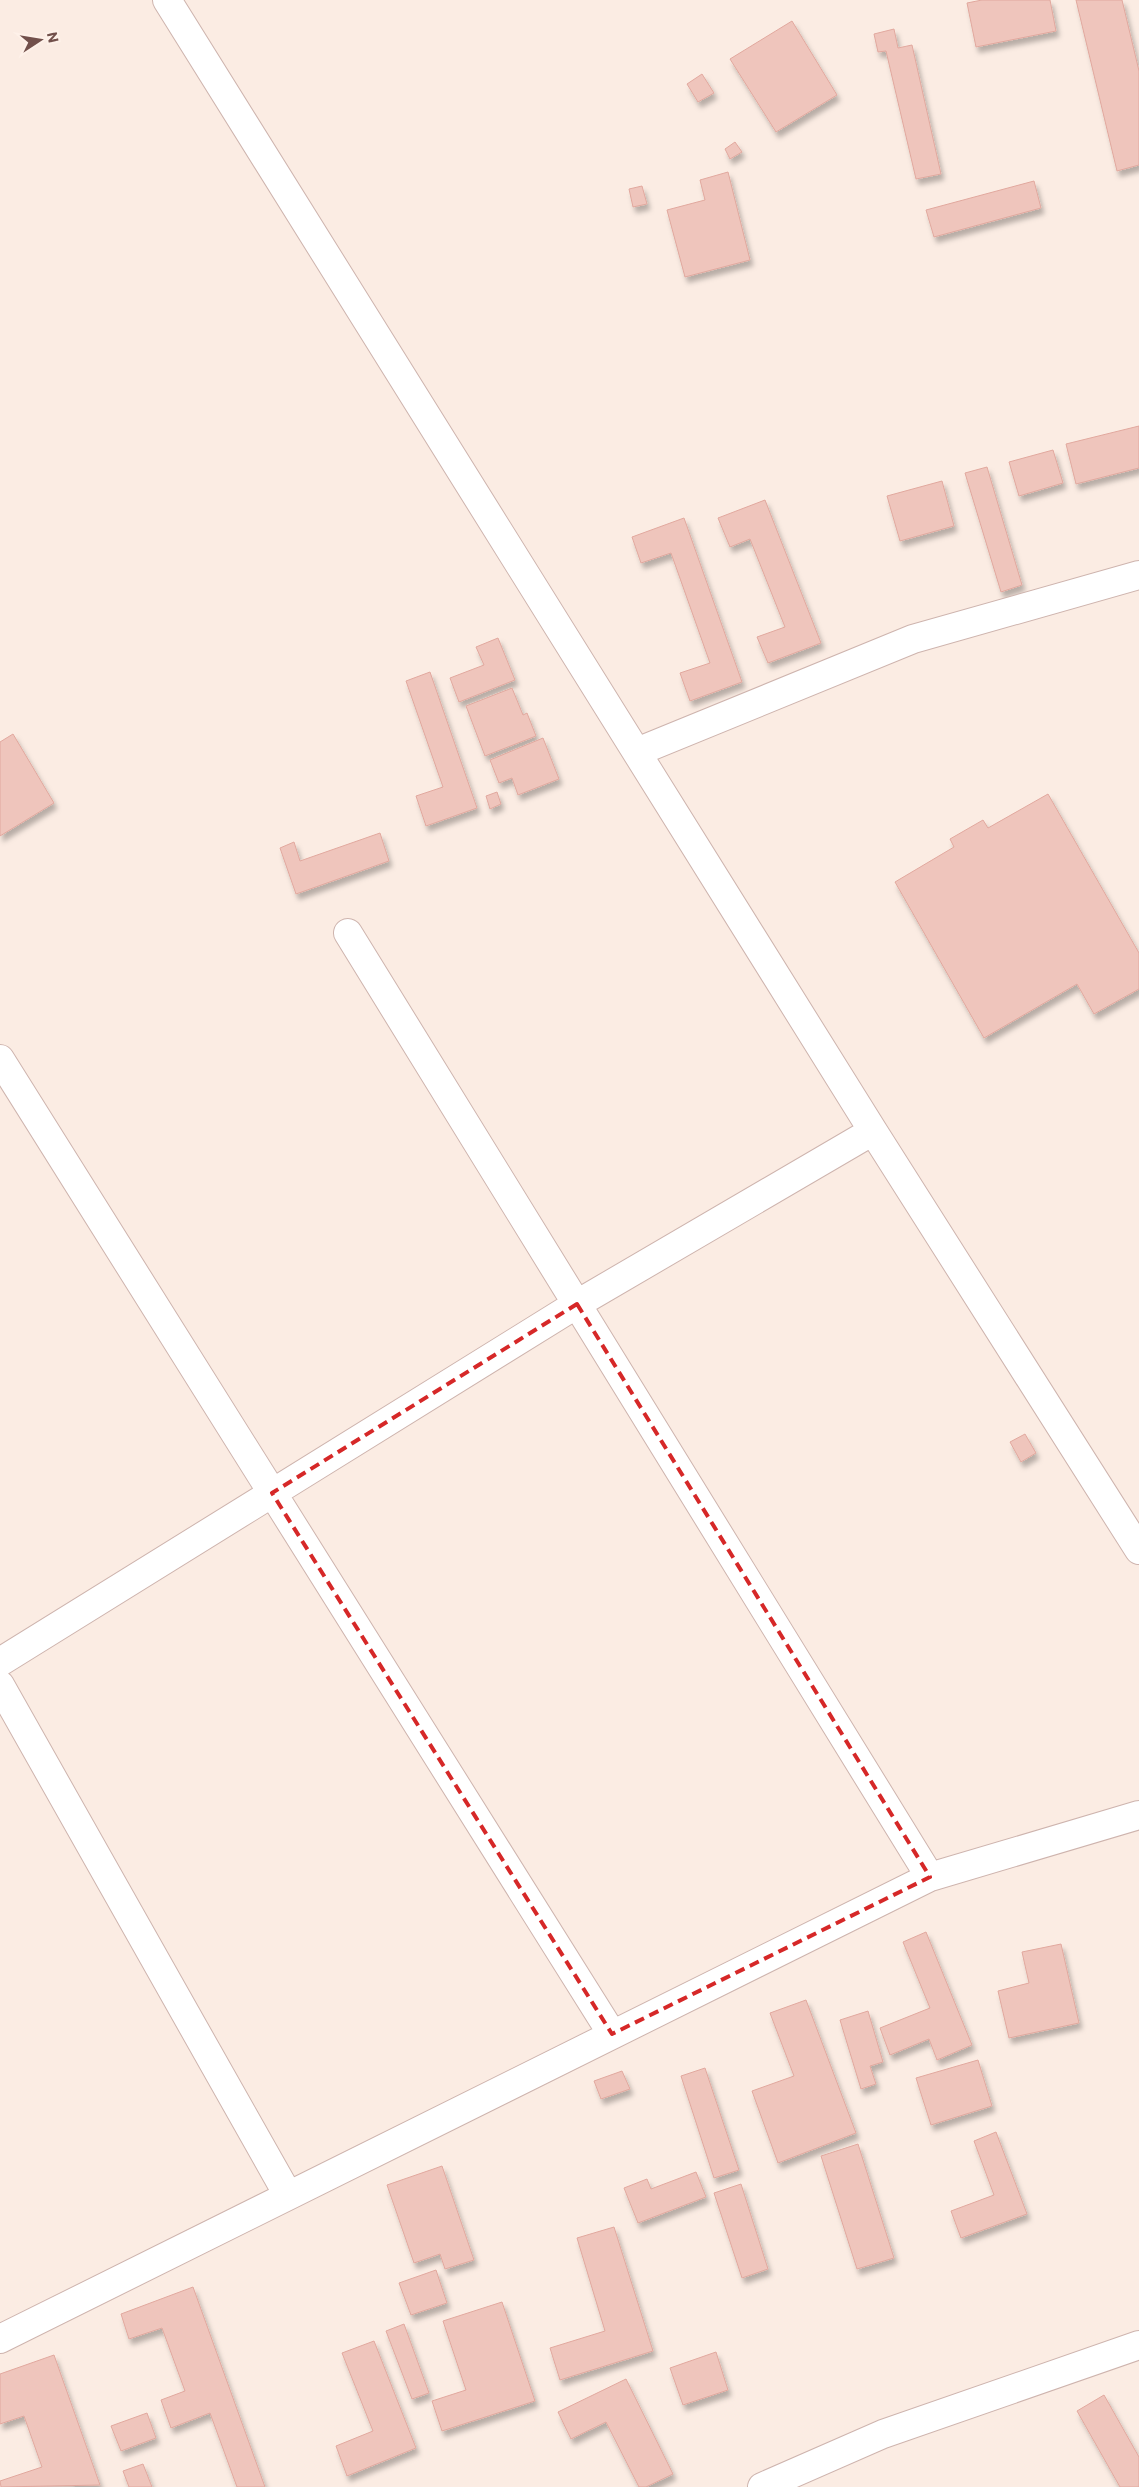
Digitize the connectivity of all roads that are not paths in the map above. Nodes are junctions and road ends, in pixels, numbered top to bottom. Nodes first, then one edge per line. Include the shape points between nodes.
1 (167, 0) edge
2 (1139, 575) edge
3 (637, 752) junction
4 (348, 933) dead end
5 (0, 1059) edge
6 (873, 1131) junction
7 (577, 1304) junction
8 (272, 1493) junction
9 (1139, 1550) edge
10 (0, 1662) edge
11 (0, 1685) edge
12 (1139, 1816) edge
13 (930, 1877) junction
14 (612, 2034) junction
15 (288, 2195) junction
16 (0, 2339) edge
17 (1139, 2345) edge
18 (762, 2487) edge

1 - 3 street
2 - 3 street via 913,639
3 - 6 street
4 - 7 street
5 - 8 street
6 - 7 street
6 - 9 street
7 - 8 street
7 - 13 street
8 - 10 street
8 - 14 street
11 - 15 street
12 - 13 street
13 - 14 street
14 - 15 street
15 - 16 street
17 - 18 street via 883,2434

